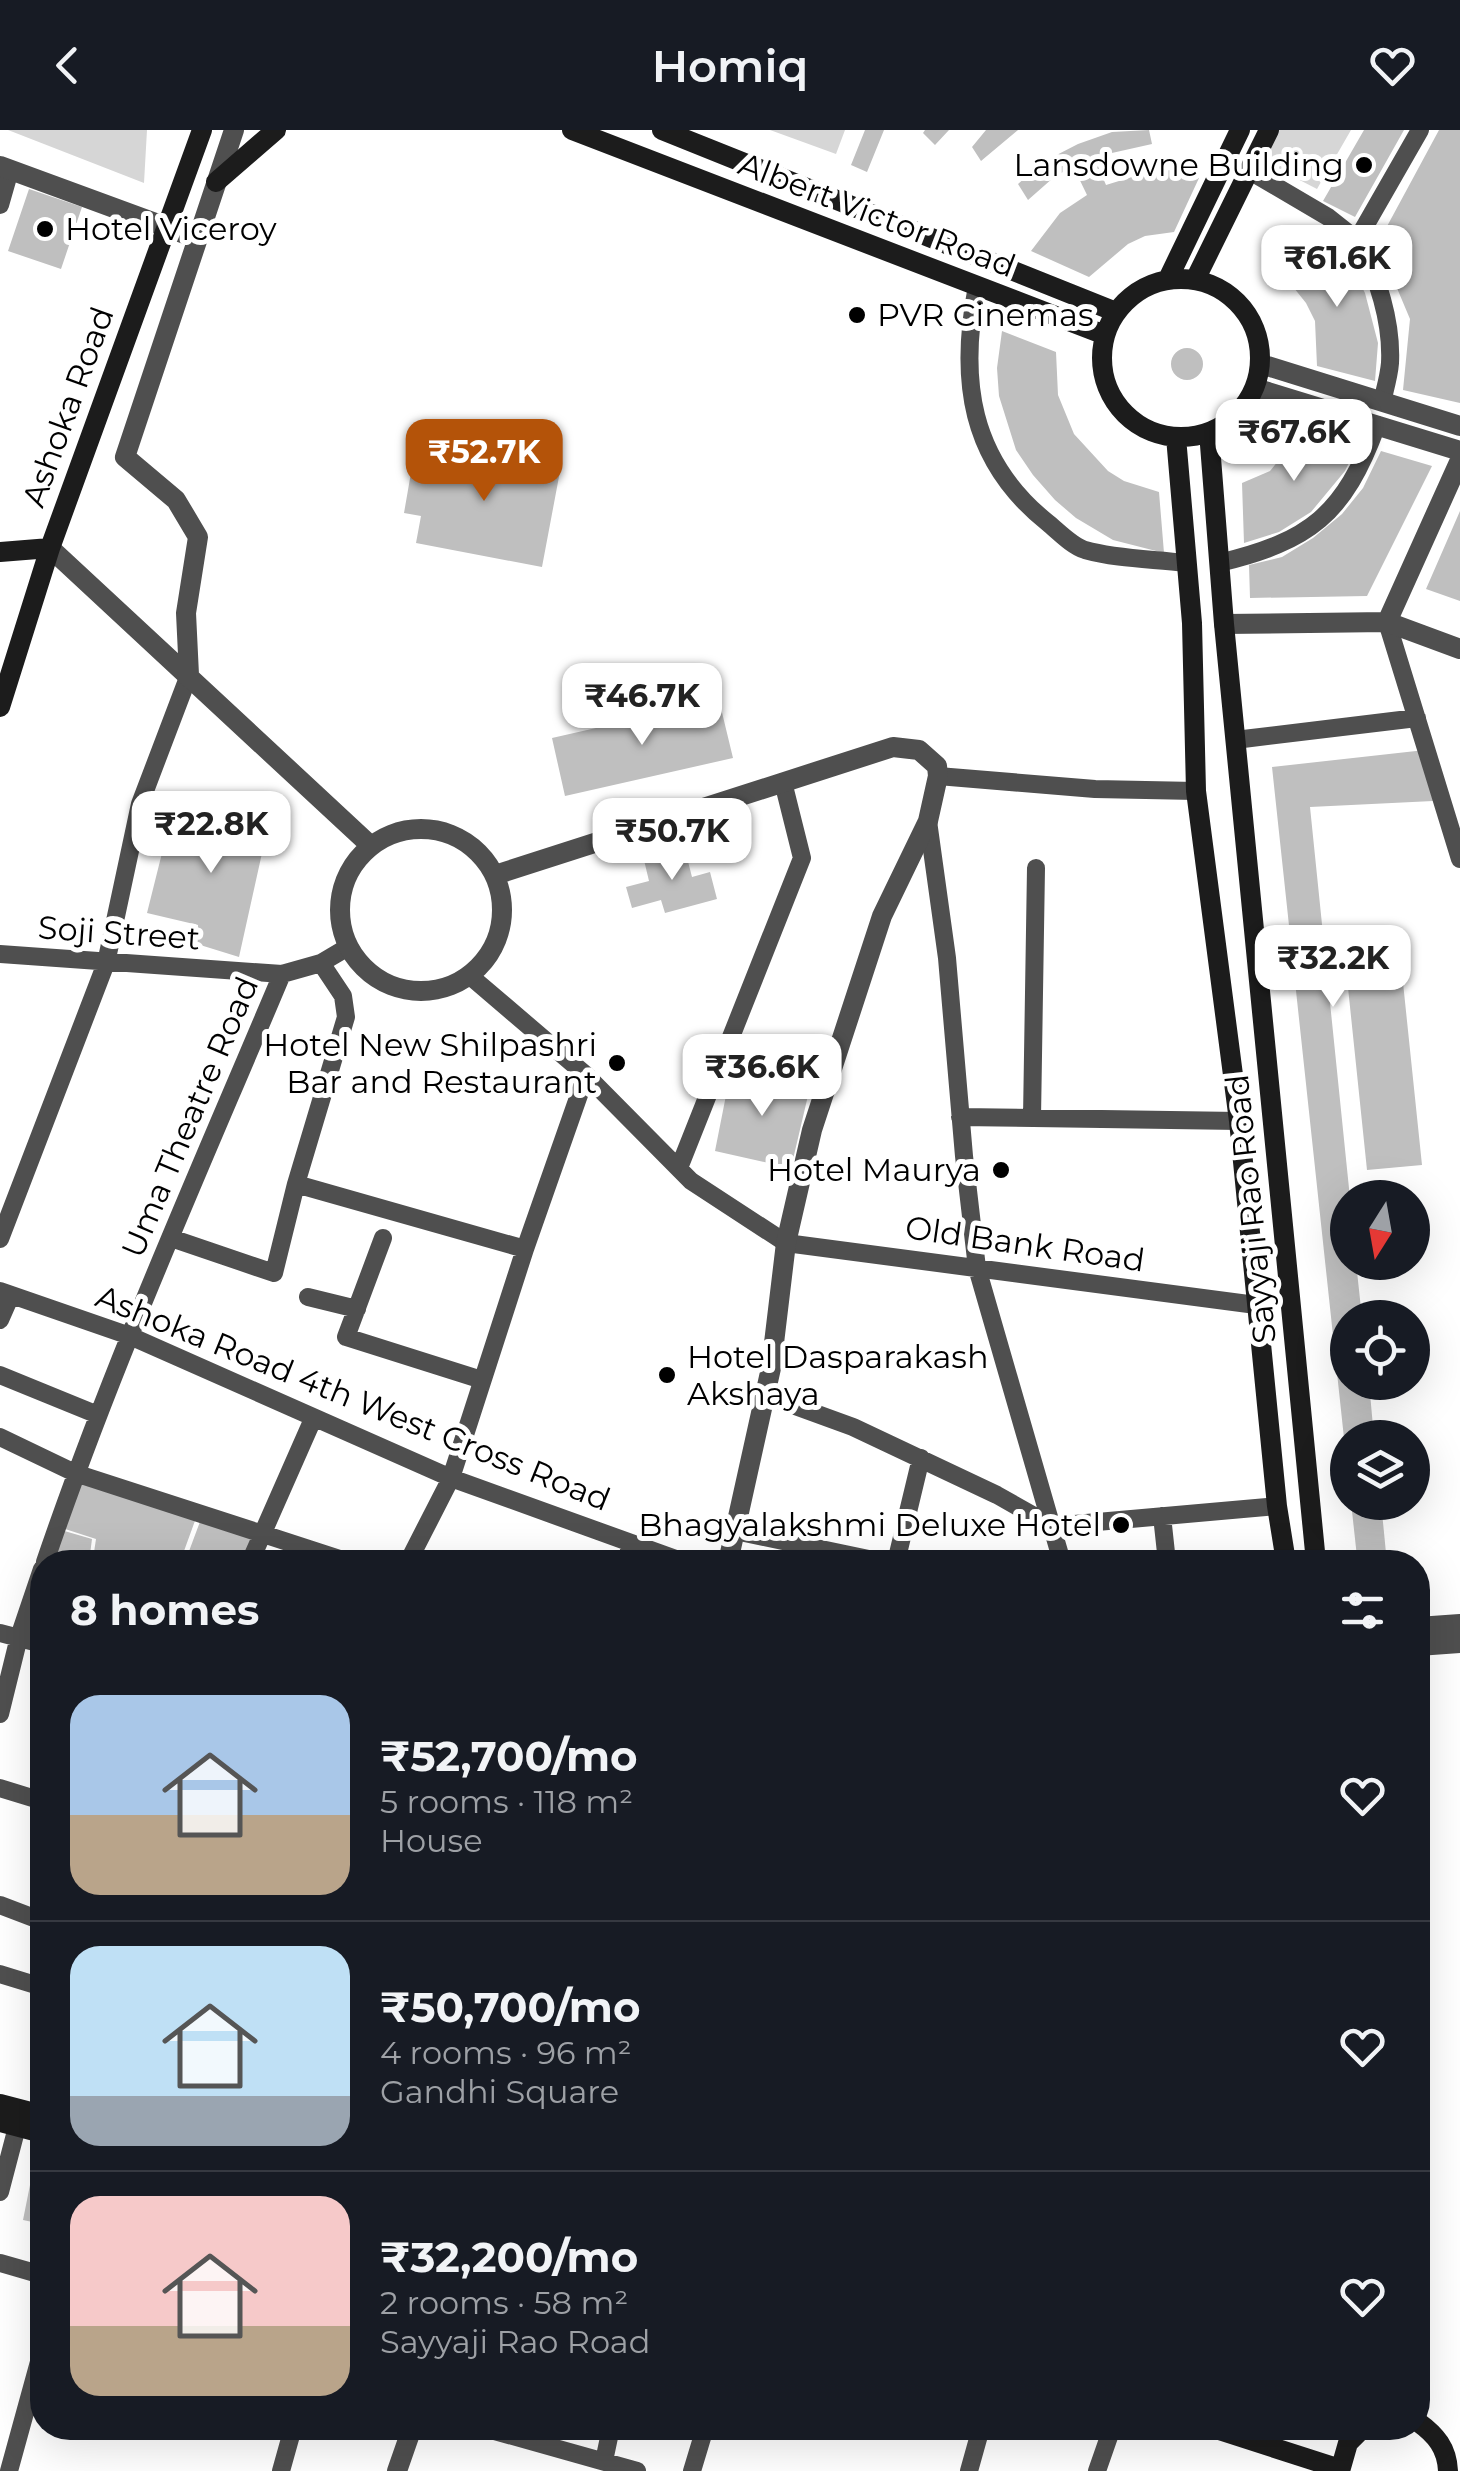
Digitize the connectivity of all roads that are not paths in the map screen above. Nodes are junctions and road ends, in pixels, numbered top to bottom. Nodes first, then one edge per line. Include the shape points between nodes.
1 (202, 130) edge
2 (234, 130) edge
3 (276, 130) edge
4 (572, 130) edge
5 (662, 130) edge
6 (1240, 130) edge
7 (1268, 130) edge
8 (1420, 130) edge
9 (5, 168) edge
10 (1248, 170) junction
11 (216, 182) junction
12 (0, 205) edge
13 (164, 227) junction
14 (196, 238) junction
15 (1358, 240) junction
16 (1168, 280) junction
17 (1195, 280) junction
18 (977, 286) junction
19 (1116, 312) junction
20 (1105, 335) junction
21 (1260, 364) junction
22 (1255, 388) junction
23 (1382, 402) junction
24 (1377, 425) junction
25 (1460, 426) edge
26 (1209, 432) junction
27 (1176, 437) junction
28 (1460, 451) edge
29 (1460, 460) edge
30 (50, 548) junction
31 (0, 552) edge
32 (1185, 563) junction
33 (1219, 563) junction
34 (1387, 622) junction
35 (1224, 624) junction
36 (1460, 650) edge
37 (189, 675) junction
38 (0, 707) edge
39 (1417, 718) junction
40 (1235, 740) junction
41 (938, 776) junction
42 (783, 782) junction
43 (1196, 791) junction
44 (928, 820) junction
45 (371, 846) junction
46 (1460, 859) edge
47 (1036, 868) dead end
48 (495, 875) junction
49 (348, 947) junction
50 (0, 954) edge
51 (106, 963) junction
52 (321, 963) junction
53 (282, 974) junction
54 (470, 976) junction
55 (586, 1074) junction
56 (960, 1117) junction
57 (1032, 1118) junction
58 (1239, 1121) junction
59 (679, 1168) junction
60 (296, 1184) junction
61 (171, 1238) junction
62 (383, 1238) dead end
63 (0, 1240) edge
64 (786, 1242) junction
65 (525, 1249) junction
66 (977, 1268) junction
67 (5, 1293) edge
68 (308, 1296) dead end
69 (1256, 1305) junction
70 (357, 1308) junction
71 (0, 1320) edge
72 (130, 1336) junction
73 (0, 1374) edge
74 (482, 1380) junction
75 (765, 1395) junction
76 (98, 1414) junction
77 (313, 1419) junction
78 (0, 1438) edge
79 (920, 1458) junction
80 (75, 1474) junction
81 (451, 1478) junction
82 (1277, 1506) junction
83 (1162, 1516) junction
84 (1052, 1526) junction
85 (735, 1531) junction
86 (261, 1534) junction
87 (631, 1543) junction
88 (49, 1550) edge
89 (255, 1550) edge
90 (311, 1550) edge
91 (414, 1550) edge
92 (629, 1550) edge
93 (651, 1550) edge
94 (731, 1550) edge
95 (826, 1550) edge
96 (899, 1550) edge
97 (1059, 1550) edge
98 (1166, 1550) edge
99 (1284, 1550) edge
100 (1315, 1550) edge
101 (30, 1606) edge
102 (1460, 1624) edge
103 (1430, 1626) edge
104 (0, 1633) edge
105 (19, 1637) junction
106 (30, 1640) edge
107 (1460, 1643) edge
108 (1430, 1645) edge
109 (0, 1714) edge
110 (0, 1788) edge
111 (30, 1797) edge
112 (0, 1906) edge
113 (30, 1917) edge
114 (0, 1974) edge
115 (30, 1983) edge
116 (0, 2104) edge
117 (30, 2112) edge
118 (8, 2125) edge
119 (0, 2192) edge
120 (0, 2263) edge
121 (30, 2272) edge
122 (30, 2412) edge
123 (1430, 2431) edge
124 (289, 2440) edge
125 (408, 2440) edge
126 (526, 2440) edge
127 (609, 2440) edge
128 (701, 2440) edge
129 (978, 2440) edge
130 (1108, 2440) edge
131 (1249, 2440) edge
132 (1350, 2440) edge
133 (604, 2462) junction
134 (1452, 2467) edge
135 (1340, 2470) edge
136 (9, 2471) edge
137 (281, 2471) edge
138 (398, 2471) edge
139 (637, 2471) edge
140 (692, 2471) edge
141 (969, 2471) edge
142 (1096, 2471) edge

1 - 13 main road, Ashoka Road
2 - 11 street
3 - 11 main road
4 - 18 main road, Albert Victor Road
5 - 19 main road, Albert Victor Road
6 - 16 main road
7 - 10 main road
8 - 15 street
9 - 12 street
9 - 13 street
10 - 15 street
10 - 17 main road
11 - 14 street
13 - 14 street
13 - 30 main road, Ashoka Road
14 - 37 street via 125,457 176,500 198,536 186,613
15 - 23 street via 1388,328
16 - 17 main road
16 - 19 main road via 1130,297
17 - 21 main road via 1218,287 1244,310 1259,341
18 - 20 main road, Albert Victor Road
18 - 32 street via 967,336 976,423 1004,477 1082,550
19 - 20 main road
20 - 27 main road via 1105,382 1116,403 1142,426
21 - 22 main road
21 - 23 street
22 - 24 street
22 - 26 main road via 1244,407
23 - 25 street
24 - 28 street
24 - 33 street via 1364,462 1327,514 1296,538
26 - 27 main road
26 - 33 main road, Sayyaji Rao Road
27 - 32 main road, Sayyaji Rao Road
29 - 34 street
30 - 31 main road
30 - 37 street
30 - 38 main road, Ashoka Road
32 - 43 main road, Sayyaji Rao Road
33 - 35 main road, Sayyaji Rao Road
34 - 35 street
34 - 36 street
34 - 39 street
35 - 40 main road, Sayyaji Rao Road
37 - 45 street
37 - 51 street via 140,804
39 - 40 street
39 - 46 street
40 - 100 main road, Sayyaji Rao Road
41 - 42 street via 930,756 893,747
41 - 43 street
41 - 44 street
42 - 48 street
42 - 59 street via 802,858
43 - 58 main road, Sayyaji Rao Road
44 - 56 street
44 - 64 street via 882,916 812,1130
45 - 48 street via 392,834 440,831 481,855
45 - 49 street via 341,892
47 - 57 street
48 - 54 street via 503,918 486,960
49 - 52 street, Soji Street
49 - 54 street via 389,985 430,990
50 - 51 street, Soji Street
51 - 53 street, Soji Street
51 - 63 street
52 - 53 street, Soji Street
52 - 60 street via 343,996 346,1017
53 - 61 street, Uma Theatre Road
54 - 55 street
55 - 59 street
55 - 65 street
56 - 57 street
56 - 66 street
57 - 58 street
58 - 69 main road, Sayyaji Rao Road
59 - 64 street
60 - 61 street via 274,1273
60 - 65 street
61 - 72 street, Uma Theatre Road
62 - 70 street
64 - 66 street, Old Bank Road
64 - 75 street
65 - 74 street
66 - 69 street, Old Bank Road
66 - 84 street
67 - 71 street
67 - 72 street, Ashoka Road 4th West Cross Road
68 - 70 street
69 - 82 main road, Sayyaji Rao Road
70 - 74 street via 346,1337
72 - 76 street, Uma Theatre Road
72 - 77 street, Ashoka Road 4th West Cross Road
73 - 76 street
74 - 81 street
75 - 79 street
75 - 85 street
76 - 80 street, Uma Theatre Road
77 - 81 street, Ashoka Road 4th West Cross Road
77 - 86 street
78 - 80 street
79 - 84 street
79 - 96 street
80 - 86 street
80 - 88 street, Uma Theatre Road
81 - 87 street, Ashoka Road 4th West Cross Road
81 - 91 street
82 - 83 street
82 - 99 main road, Sayyaji Rao Road
83 - 84 street
83 - 98 street
84 - 97 street
85 - 94 street
85 - 95 street
86 - 89 street
86 - 90 street
87 - 92 street
87 - 93 street, Ashoka Road 4th West Cross Road
101 - 105 street, Uma Theatre Road
102 - 103 street
104 - 105 street
105 - 106 street
105 - 109 street, Uma Theatre Road
107 - 108 street
110 - 111 street
112 - 113 street
114 - 115 street
116 - 117 main road
118 - 119 street
120 - 121 street
122 - 136 street
123 - 134 main road
124 - 137 street
125 - 138 street
126 - 133 street
127 - 133 street
128 - 140 street
129 - 141 street
130 - 142 street
131 - 135 main road
132 - 135 main road
133 - 139 street

